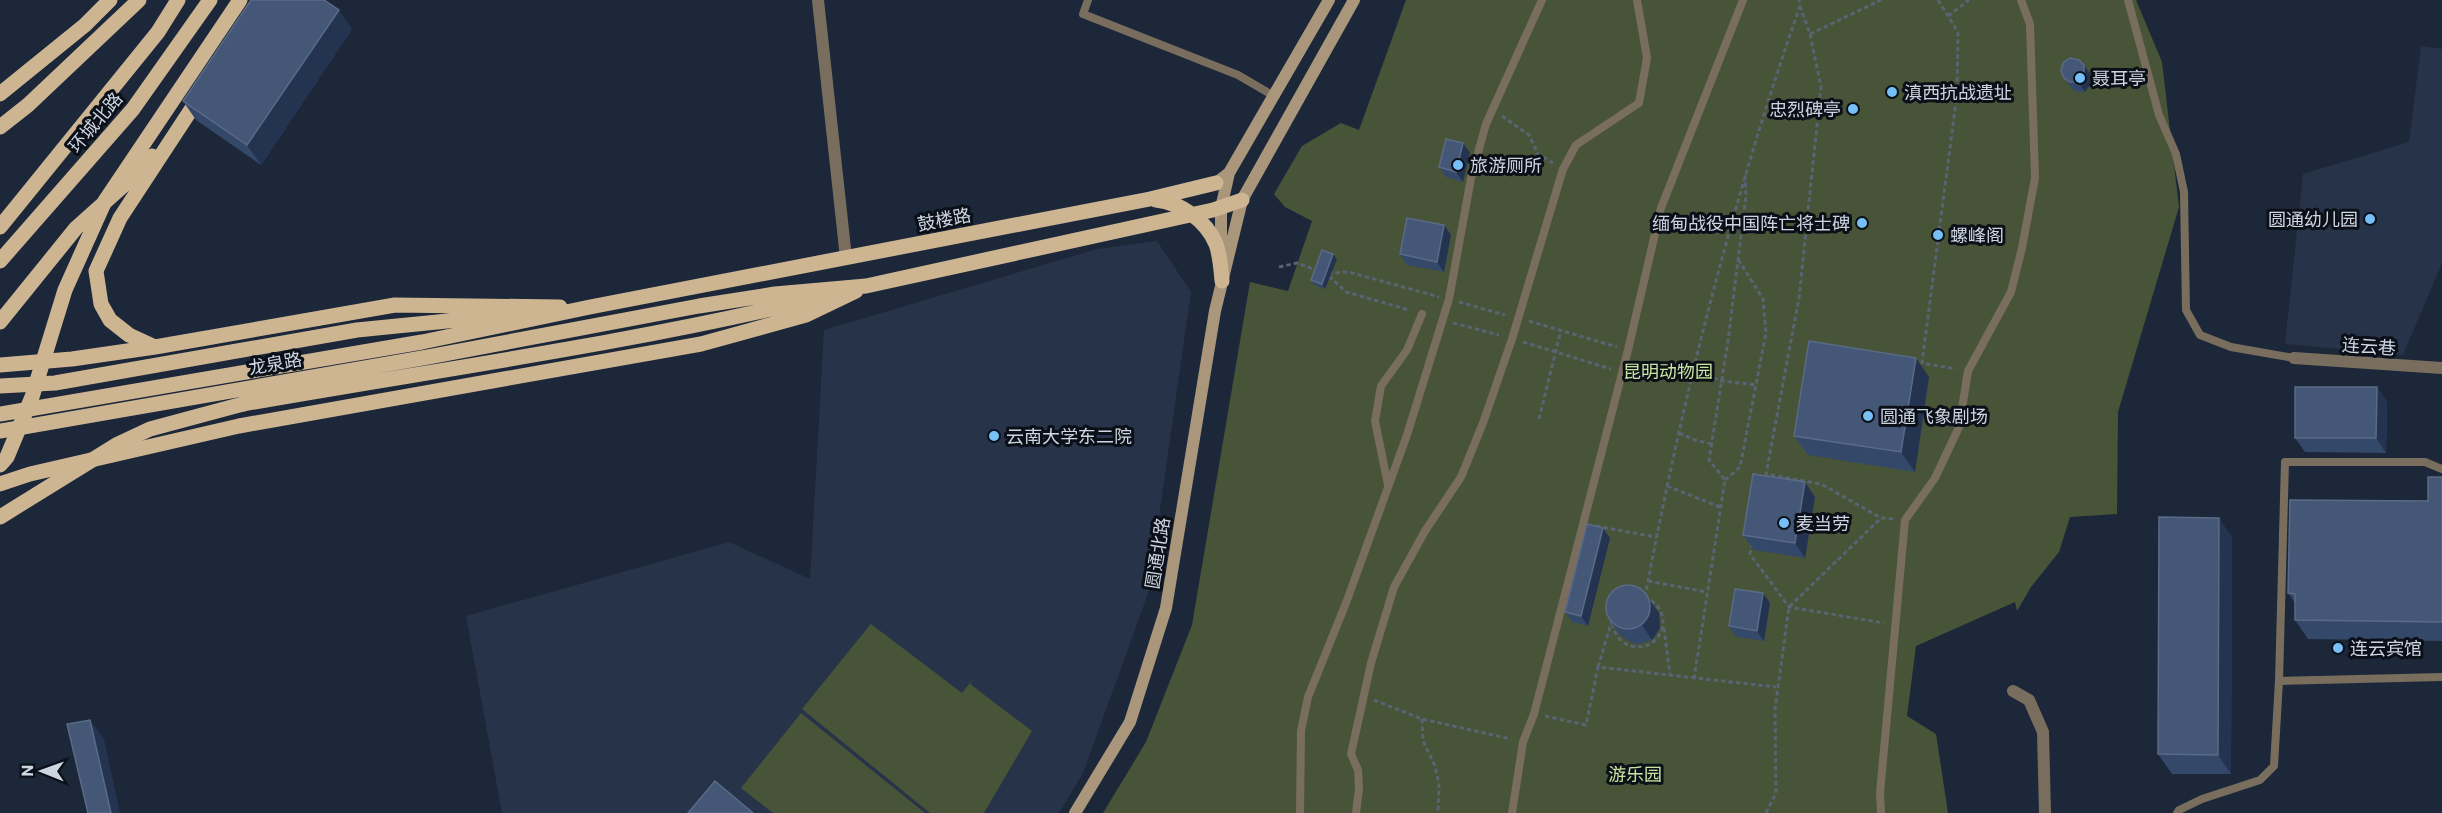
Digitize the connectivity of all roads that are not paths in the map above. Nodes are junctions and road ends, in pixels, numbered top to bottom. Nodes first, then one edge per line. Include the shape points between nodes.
1 (110, 0) edge
2 (139, 0) edge
3 (178, 0) edge
4 (210, 0) edge
5 (240, 0) edge
6 (818, 0) edge
7 (1088, 0) edge
8 (1329, 0) edge
9 (1354, 0) edge
10 (1542, 0) edge
11 (1637, 0) edge
12 (1743, 0) edge
13 (2021, 0) edge
14 (2128, 0) edge
15 (208, 85) edge
16 (0, 94) edge
17 (1274, 96) junction
18 (183, 123) junction
19 (0, 127) edge
20 (1223, 178) junction
21 (1150, 199) junction
22 (1242, 200) junction
23 (1221, 208) junction
24 (1191, 214) junction
25 (0, 227) edge
26 (846, 258) junction
27 (0, 261) edge
28 (1222, 281) junction
29 (866, 286) junction
30 (590, 307) junction
31 (1422, 314) road end
32 (0, 322) edge
33 (466, 326) junction
34 (156, 347) junction
35 (2294, 357) joint
36 (0, 365) edge
37 (2442, 368) edge
38 (0, 386) edge
39 (0, 414) edge
40 (0, 431) edge
41 (0, 465) edge
42 (2442, 469) edge
43 (0, 484) edge
44 (1388, 486) junction
45 (0, 517) edge
46 (2442, 677) edge
47 (2279, 681) junction
48 (2013, 691) dead end
49 (1075, 813) edge
50 (1300, 813) edge
51 (1356, 813) edge
52 (1512, 813) edge
53 (1881, 813) edge
54 (2045, 813) edge
55 (2177, 813) edge

1 - 16 main road
2 - 19 main road
3 - 25 main road, 环城北路 via 158,32
4 - 27 main road, 环城北路 via 133,109
5 - 41 main road, bridge via 105,201 65,290 32,398
6 - 26 street
7 - 17 lane via 1083,14 1238,75
8 - 17 main road
9 - 22 main road
10 - 44 lane via 1486,124 1471,178 1449,299
11 - 51 lane via 1647,58 1639,103 1576,145 1563,169 1483,423 1461,477 1394,587 1371,663 1351,754 1358,770
12 - 52 lane via 1661,208 1534,714 1523,742
13 - 53 lane via 2030,24 2035,178 2011,292 1968,371 1959,427 1935,478 1905,520
14 - 35 lane via 2184,192 2186,310 2200,335 2231,347
15 - 18 main road
17 - 20 main road
18 - 32 main road via 132,178 76,228
18 - 34 main road via 120,218 96,271 100,304 110,320 129,335
20 - 21 main road, 鼓楼路
20 - 23 main road, 圆通北路
21 - 24 main road via 1178,206
21 - 26 main road, 鼓楼路
22 - 23 main road
22 - 28 main road, 圆通北路
23 - 24 main road
23 - 28 main road, 圆通北路
24 - 28 main road via 1215,243
24 - 29 main road
26 - 30 main road, 鼓楼路
28 - 49 main road, 圆通北路 via 1167,608 1130,722
29 - 40 main road, 龙泉路 via 775,294
29 - 43 main road via 806,315 701,345 239,426
29 - 45 main road, bridge via 673,330 243,404 150,429 85,462
30 - 33 main road
30 - 34 main road via 395,305
31 - 44 lane via 1407,350 1381,386 1375,422
33 - 38 main road via 357,330 55,383
33 - 39 main road, 龙泉路
34 - 36 main road
35 - 37 street, 连云巷
42 - 47 lane via 2425,462 2285,462
44 - 50 lane via 1308,696 1301,731
46 - 47 lane
47 - 55 lane via 2274,766 2260,780 2202,798
48 - 54 street via 2029,700 2043,732

